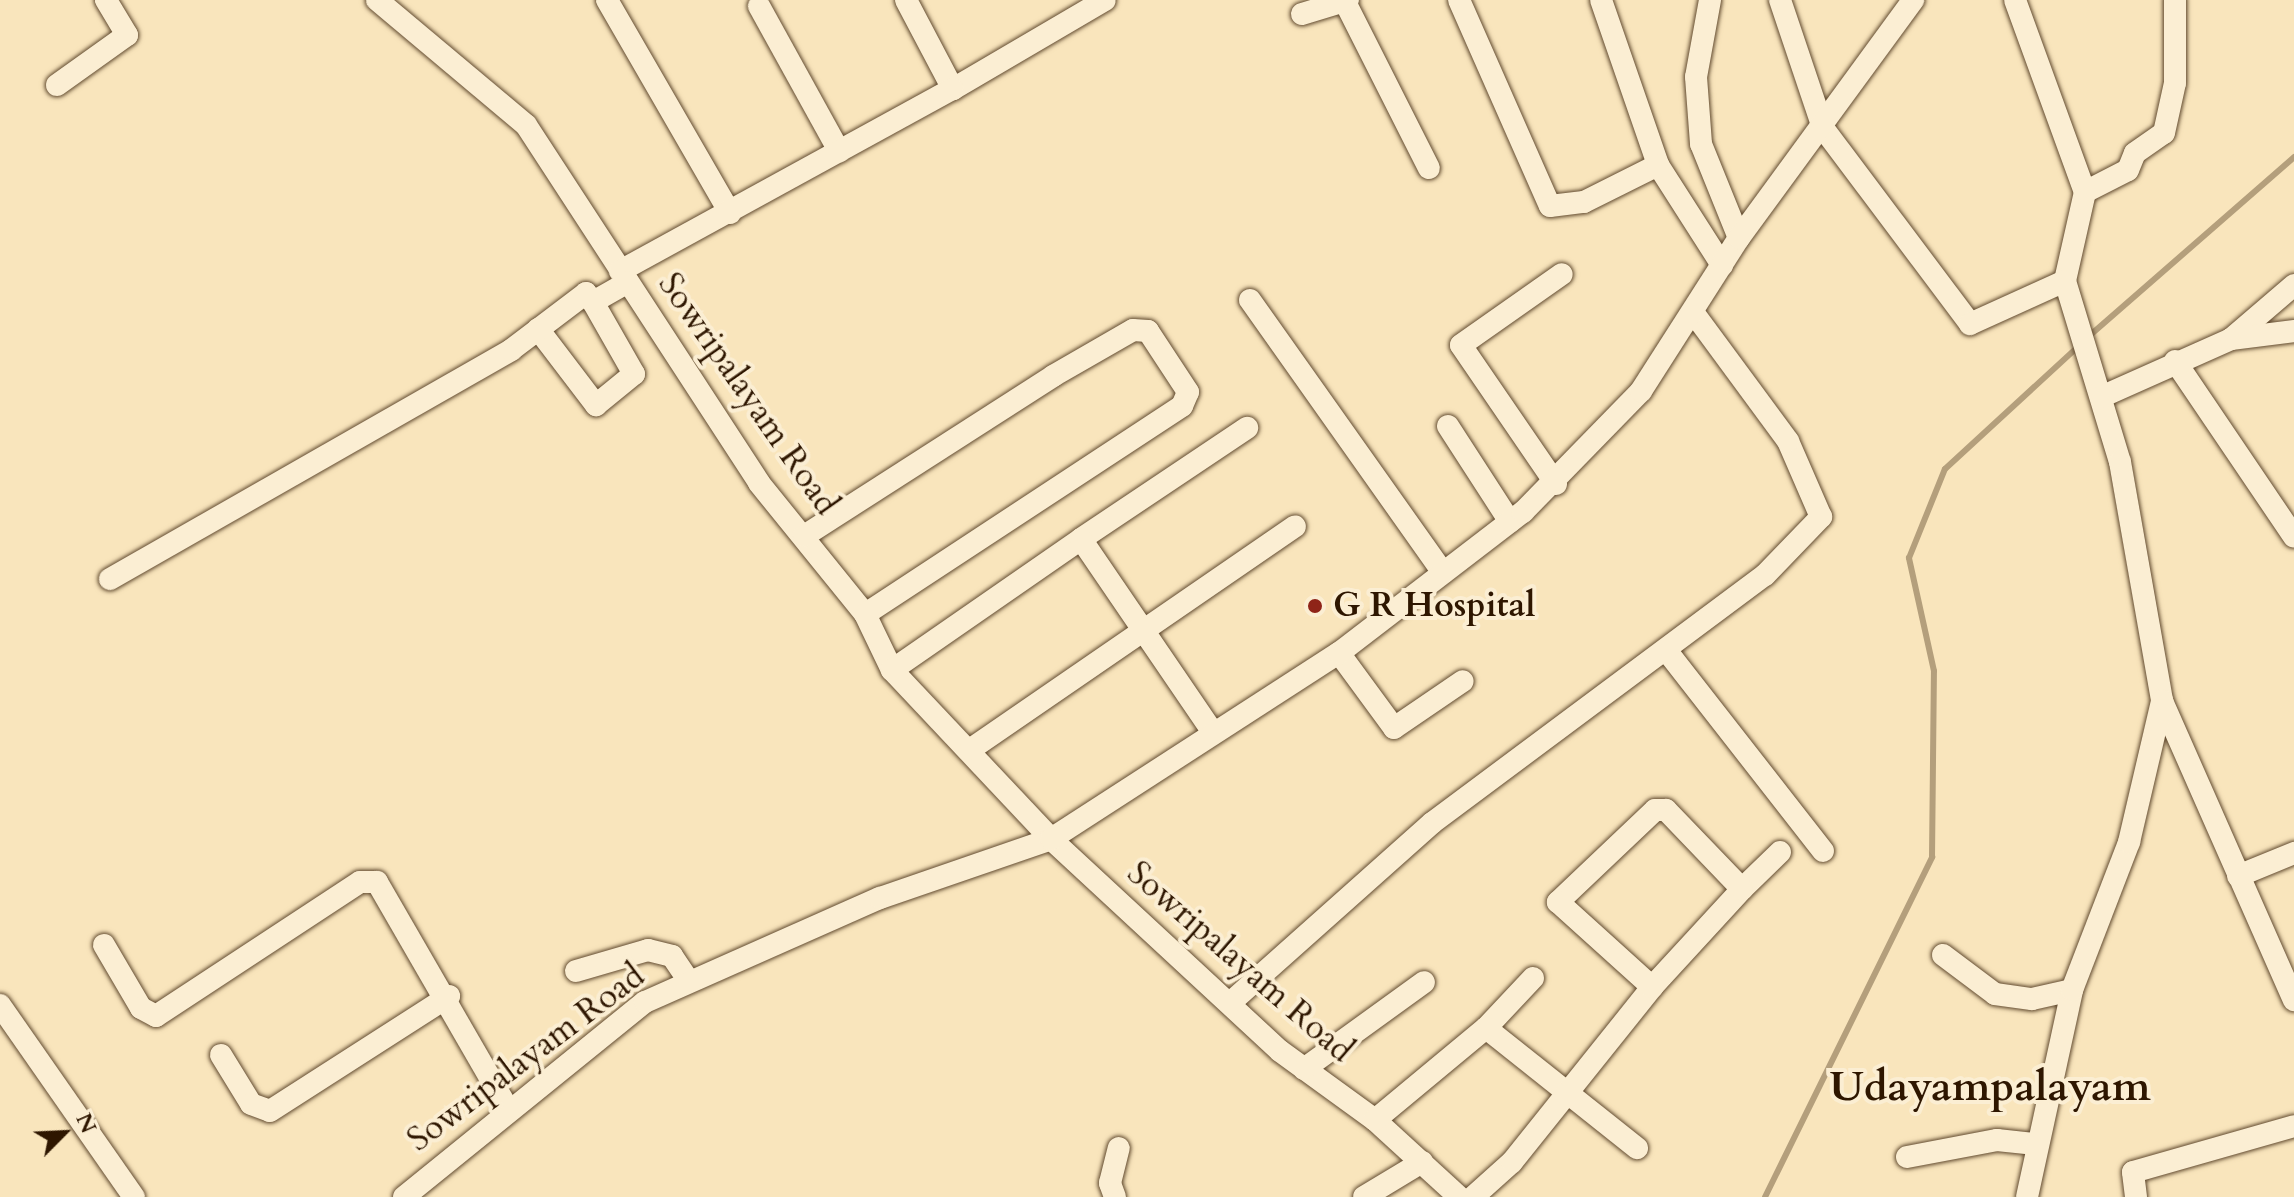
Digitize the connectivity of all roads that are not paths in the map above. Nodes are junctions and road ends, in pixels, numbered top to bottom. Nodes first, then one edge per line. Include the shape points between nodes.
1 (106, 0) edge
2 (377, 0) edge
3 (607, 0) edge
4 (906, 0) edge
5 (1105, 0) edge
6 (1459, 0) edge
7 (1601, 0) edge
8 (1710, 0) edge
9 (1780, 0) edge
10 (1913, 0) edge
11 (2015, 0) edge
12 (2175, 0) edge
13 (1346, 1) edge
14 (759, 6) dead end
15 (1302, 14) dead end
16 (57, 85) dead end
17 (953, 89) junction
18 (1823, 128) junction
19 (839, 151) junction
20 (1658, 165) junction
21 (1429, 168) dead end
22 (2085, 192) junction
23 (730, 213) junction
24 (1739, 238) junction
25 (1722, 265) junction
26 (1562, 274) dead end
27 (624, 276) junction
28 (2065, 281) junction
29 (2294, 285) edge
30 (1250, 300) dead end
31 (593, 302) junction
32 (1695, 315) junction
33 (538, 329) junction
34 (2294, 331) edge
35 (2231, 339) junction
36 (2175, 361) junction
37 (2101, 397) junction
38 (1448, 426) dead end
39 (1247, 428) dead end
40 (1556, 484) junction
41 (1510, 522) junction
42 (1295, 526) dead end
43 (804, 536) junction
44 (2294, 537) edge
45 (1081, 539) junction
46 (1443, 573) junction
47 (110, 579) dead end
48 (865, 614) junction
49 (1143, 630) junction
50 (1666, 650) junction
51 (1339, 653) junction
52 (892, 670) junction
53 (1463, 681) dead end
54 (2162, 701) junction
55 (1212, 731) junction
56 (971, 749) junction
57 (1051, 839) junction
58 (1823, 851) dead end
59 (1780, 852) dead end
60 (2294, 853) edge
61 (2238, 876) junction
62 (1742, 889) junction
63 (104, 945) dead end
64 (1943, 955) dead end
65 (576, 971) dead end
66 (1533, 978) dead end
67 (689, 981) junction
68 (1424, 982) dead end
69 (1652, 987) junction
70 (2072, 990) junction
71 (449, 996) junction
72 (2294, 1000) edge
73 (1230, 1003) junction
74 (0, 1005) edge
75 (1486, 1028) junction
76 (221, 1055) dead end
77 (1304, 1069) junction
78 (1567, 1096) junction
79 (507, 1107) junction
80 (1375, 1120) junction
81 (2294, 1126) edge
82 (2036, 1144) junction
83 (1119, 1148) dead end
84 (1637, 1148) dead end
85 (1907, 1157) dead end
86 (1422, 1162) junction
87 (134, 1197) edge
88 (404, 1197) edge
89 (1115, 1197) edge
90 (1364, 1197) edge
91 (1459, 1197) edge
92 (1473, 1197) edge
93 (2027, 1197) edge
94 (2136, 1197) edge

1 - 16 street via 127,35
2 - 27 street, Sowripalayam Road via 526,125
3 - 23 street
4 - 17 street
5 - 17 street
6 - 20 street via 1550,206 1584,202
7 - 20 street
8 - 24 street via 1696,77 1701,144
9 - 18 street
10 - 18 street
11 - 22 street
12 - 22 street via 2175,83 2164,133 2135,153 2128,170
13 - 15 street
13 - 21 street
14 - 19 street
17 - 19 street
18 - 24 street
18 - 28 street via 1970,324
19 - 23 street
20 - 25 street
22 - 28 street
23 - 27 street
24 - 25 street
25 - 32 street
26 - 40 street via 1461,345
27 - 31 street
27 - 43 street, Sowripalayam Road via 759,483
28 - 37 street
29 - 35 street
30 - 46 street
31 - 33 street via 586,293
31 - 33 street via 634,367 596,405
32 - 40 street via 1641,391
32 - 50 street via 1788,441 1821,517 1765,575
33 - 47 street
34 - 35 street
35 - 36 street
36 - 37 street
36 - 44 street
37 - 54 street via 2120,462
38 - 41 street
39 - 45 street
40 - 41 street
41 - 46 street
42 - 49 street
43 - 48 street, Sowripalayam Road
43 - 48 street via 1053,376 1133,330 1148,331 1188,392 1182,406
45 - 49 street
45 - 52 street
46 - 51 street
48 - 52 street, Sowripalayam Road
49 - 55 street
49 - 56 street
50 - 58 street
50 - 73 street via 1571,713 1432,823
51 - 53 street via 1394,728
51 - 55 street
52 - 56 street, Sowripalayam Road
54 - 61 street
54 - 70 street via 2129,842
55 - 57 street
56 - 57 street, Sowripalayam Road
57 - 67 street, Sowripalayam Road via 880,898
57 - 73 street, Sowripalayam Road
59 - 62 street
60 - 61 street
61 - 72 street
62 - 69 street
62 - 69 street via 1680,821 1655,810 1558,902
63 - 71 street via 141,1008 156,1016 360,882 377,882
64 - 70 street via 1995,994 2032,999
65 - 67 street via 648,950 672,956
66 - 75 street
67 - 79 street, Sowripalayam Road via 645,1002
68 - 77 street
69 - 78 street
70 - 82 street
71 - 76 street via 270,1111 251,1104
71 - 79 street
73 - 77 street, Sowripalayam Road
74 - 87 street
75 - 78 street
75 - 80 street
77 - 80 street, Sowripalayam Road
78 - 84 street
78 - 92 street
79 - 88 street, Sowripalayam Road
80 - 86 street, Sowripalayam Road
81 - 94 street via 2133,1172
82 - 85 street via 1997,1140
82 - 93 street
83 - 89 street via 1110,1183
86 - 90 street
86 - 91 street, Sowripalayam Road

